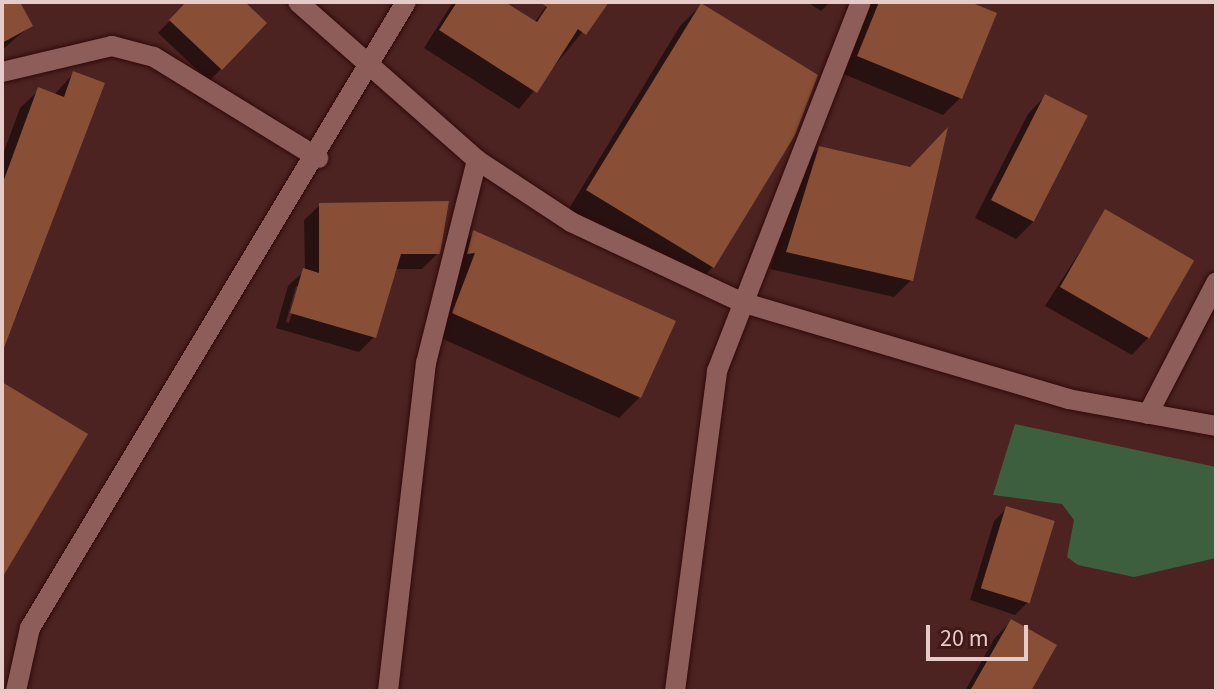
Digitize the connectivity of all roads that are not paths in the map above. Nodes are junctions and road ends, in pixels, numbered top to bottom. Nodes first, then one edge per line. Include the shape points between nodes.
1 (298, 2) edge
2 (406, 2) edge
3 (861, 2) edge
4 (373, 64) junction
5 (2, 72) edge
6 (318, 158) junction
7 (477, 160) junction
8 (1216, 283) edge
9 (741, 302) junction
10 (1148, 414) junction
11 (1216, 426) edge
12 (11, 685) edge
13 (388, 691) edge
14 (675, 691) edge

1 - 4 street
2 - 4 street
3 - 9 street
4 - 6 street
4 - 7 street
5 - 6 street via 112,46 154,57
6 - 12 street via 30,628
7 - 9 street via 571,222
7 - 13 street via 426,363
8 - 10 street
9 - 10 street via 1068,399
9 - 14 street via 705,425
10 - 11 street

